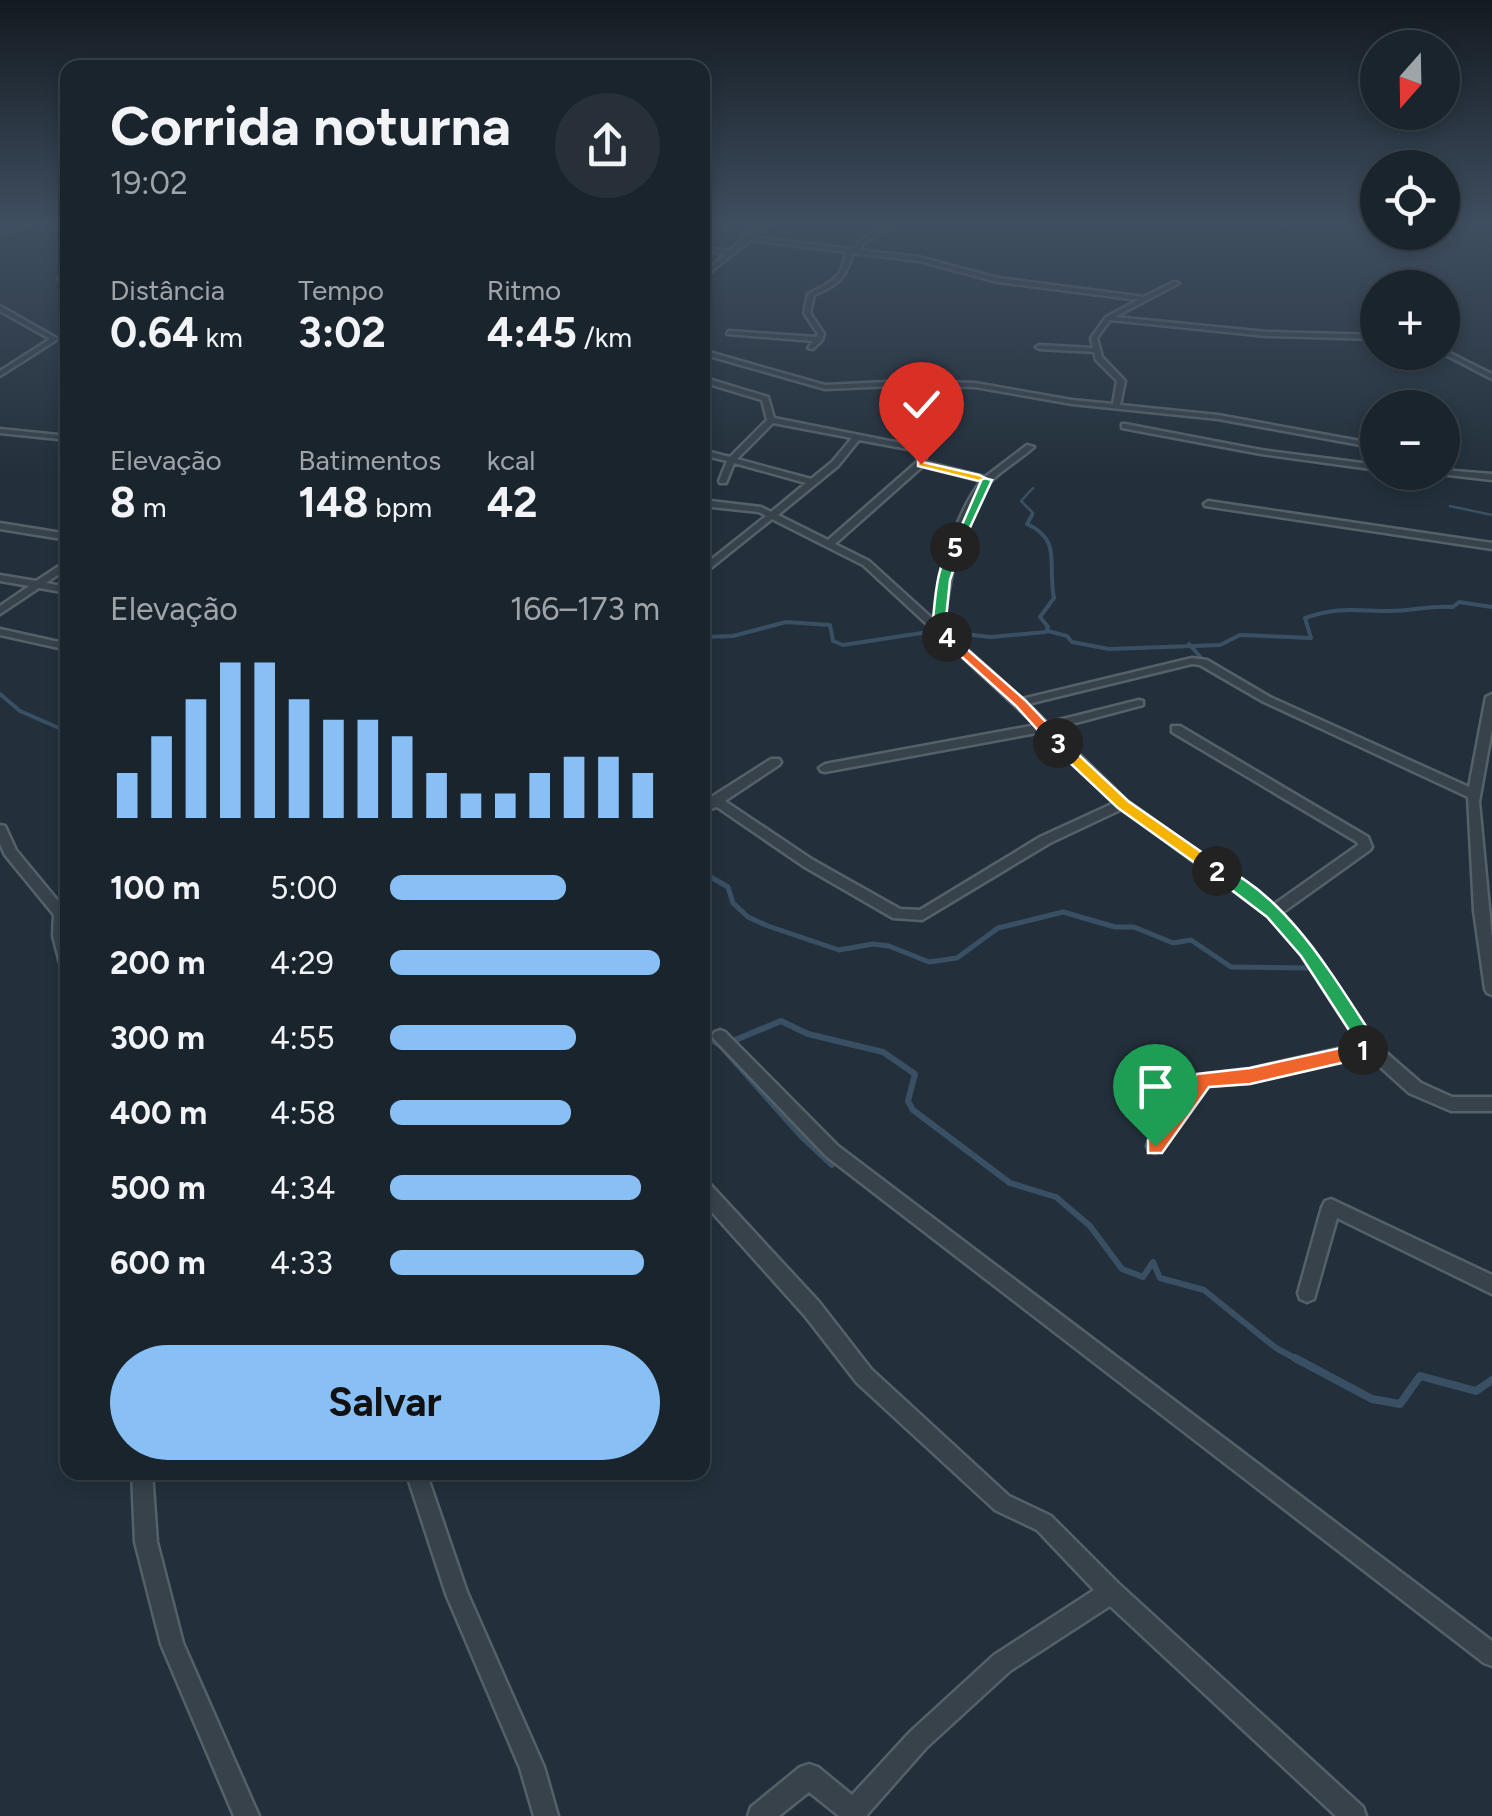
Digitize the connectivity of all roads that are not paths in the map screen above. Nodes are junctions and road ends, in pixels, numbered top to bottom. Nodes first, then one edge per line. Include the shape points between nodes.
1 (807, 307) edge
2 (1129, 307) edge
3 (0, 308) edge
4 (1108, 318) junction
5 (729, 333) dead end
6 (1360, 337) edge
7 (820, 339) junction
8 (1039, 346) dead end
9 (811, 348) dead end
10 (1095, 350) junction
11 (710, 354) edge
12 (1460, 360) edge
13 (734, 361) junction
14 (0, 374) edge
15 (710, 375) edge
16 (1492, 377) edge
17 (710, 381) edge
18 (918, 384) junction
19 (1116, 407) junction
20 (770, 420) junction
21 (1125, 426) dead end
22 (0, 430) edge
23 (858, 436) junction
24 (60, 437) edge
25 (1360, 443) edge
26 (1030, 447) dead end
27 (925, 450) junction
28 (710, 454) edge
29 (732, 461) junction
30 (921, 464) junction
31 (1360, 466) edge
32 (1460, 474) edge
33 (1492, 477) edge
34 (723, 480) dead end
35 (987, 480) junction
36 (812, 482) junction
37 (710, 504) edge
38 (1208, 504) dead end
39 (769, 515) junction
40 (0, 526) edge
41 (60, 536) edge
42 (831, 543) junction
43 (1492, 546) edge
44 (710, 565) edge
45 (60, 569) edge
46 (0, 578) edge
47 (39, 584) junction
48 (60, 588) edge
49 (0, 611) edge
50 (938, 630) junction
51 (0, 632) edge
52 (60, 645) edge
53 (1492, 697) edge
54 (1020, 703) junction
55 (1139, 703) dead end
56 (1042, 728) junction
57 (1176, 728) dead end
58 (775, 762) dead end
59 (825, 768) dead end
60 (1473, 794) junction
61 (710, 804) edge
62 (1123, 804) junction
63 (710, 806) edge
64 (0, 828) edge
65 (1273, 912) junction
66 (60, 913) edge
67 (1492, 989) edge
68 (720, 1036) dead end
69 (1370, 1048) junction
70 (1492, 1104) edge
71 (1155, 1146) dead end
72 (710, 1197) edge
73 (1492, 1285) edge
74 (1308, 1293) dead end
75 (1225, 1454) joint
76 (142, 1480) edge
77 (419, 1480) edge
78 (1111, 1592) junction
79 (1492, 1655) edge
80 (247, 1816) edge
81 (546, 1816) edge
82 (760, 1816) edge
83 (1354, 1816) edge

1 - 7 street
2 - 4 street
3 - 14 street via 55,339
4 - 6 street
4 - 10 street via 1094,338
5 - 7 street
7 - 9 street
8 - 10 street
10 - 19 street via 1121,381
11 - 13 street
12 - 16 street
13 - 15 street
13 - 18 street via 836,388
17 - 20 street via 765,399
18 - 19 street via 975,385
18 - 27 street
19 - 25 street
20 - 23 street
20 - 29 street
21 - 31 street
22 - 24 street
23 - 27 street
23 - 36 street
26 - 35 street
27 - 30 street
28 - 29 street
29 - 34 street
29 - 36 street
30 - 35 street
30 - 42 street
32 - 33 street
35 - 50 street via 949,563
36 - 39 street
37 - 39 street
38 - 43 street
39 - 42 street
39 - 44 street
40 - 41 street
42 - 50 street via 866,564
45 - 47 street
46 - 47 street
47 - 48 street
47 - 49 street
50 - 54 street
51 - 52 street
53 - 60 street
54 - 56 street
54 - 60 street via 1203,662 1266,699
55 - 56 street
56 - 59 street
56 - 62 street
57 - 65 street via 1363,840 1365,847
58 - 61 street
60 - 67 street
62 - 63 street via 1044,840 912,916
62 - 65 street
64 - 66 street via 10,852
65 - 69 street
68 - 75 street via 832,1151
69 - 70 street via 1431,1098
69 - 71 street via 1204,1080
72 - 78 street via 864,1376 1002,1503 1044,1523
73 - 74 street via 1331,1208
75 - 79 street
76 - 80 street via 146,1542 172,1644
77 - 81 street
78 - 82 street via 1002,1663 853,1812 809,1776
78 - 83 street

